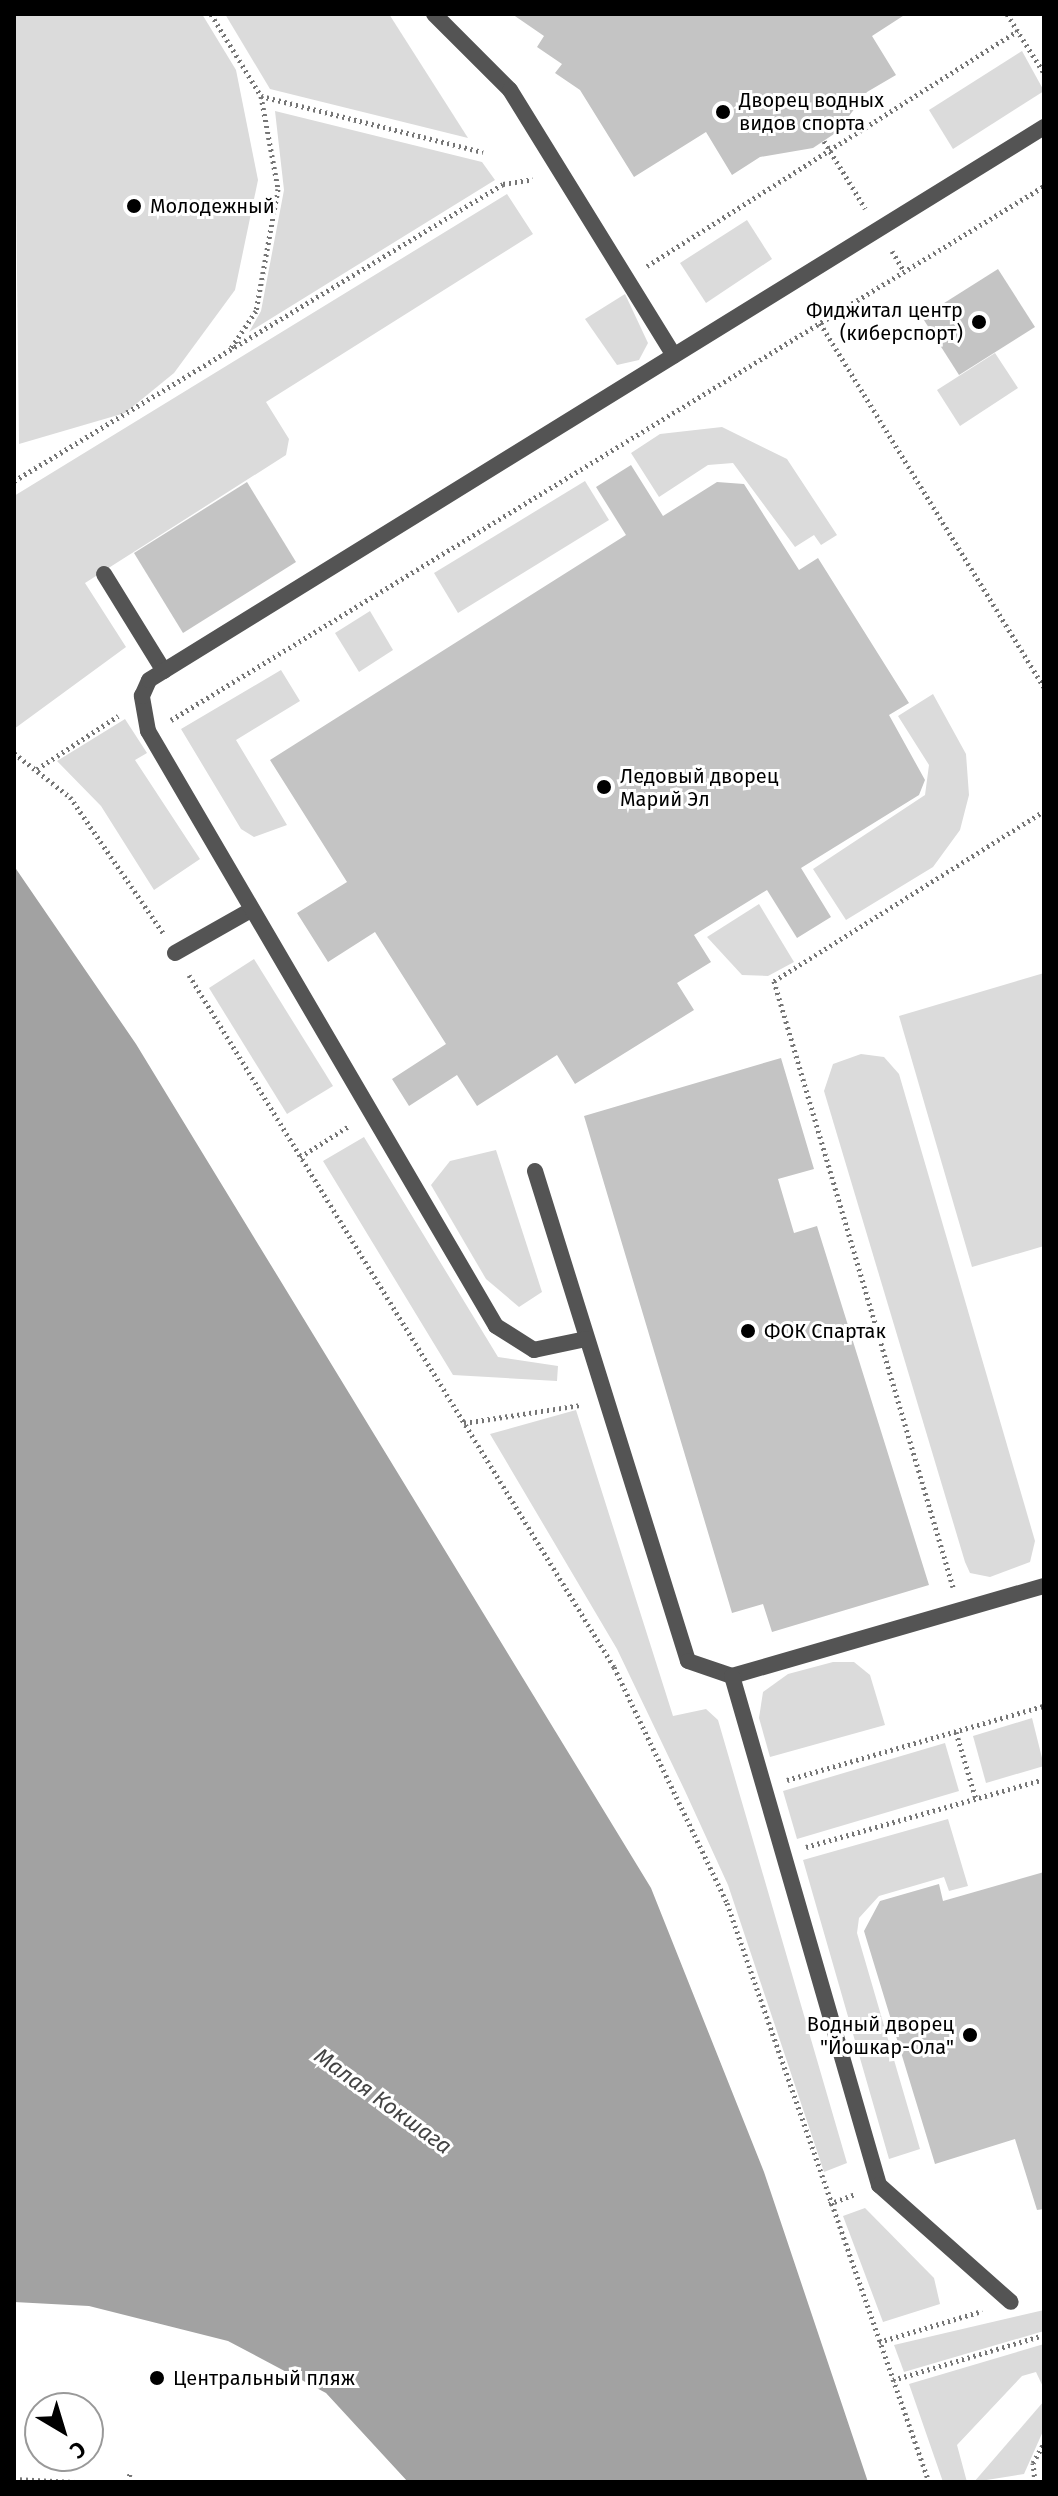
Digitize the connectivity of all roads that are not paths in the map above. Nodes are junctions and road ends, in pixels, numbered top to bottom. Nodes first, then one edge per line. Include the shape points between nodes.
1 (434, 14) edge
2 (1044, 127) edge
3 (674, 356) junction
4 (104, 574) dead end
5 (164, 671) junction
6 (251, 910) junction
7 (175, 953) road end
8 (535, 1171) dead end
9 (586, 1339) junction
10 (1044, 1586) edge
11 (732, 1676) junction
12 (1011, 2302) dead end

1 - 3 lane via 510,90
2 - 3 lane
3 - 5 lane
4 - 5 lane
5 - 6 lane via 146,688 143,718
6 - 7 lane
6 - 9 lane via 496,1326 534,1350
8 - 9 lane
9 - 11 lane via 678,1643 688,1661
10 - 11 lane
11 - 12 lane via 879,2185

